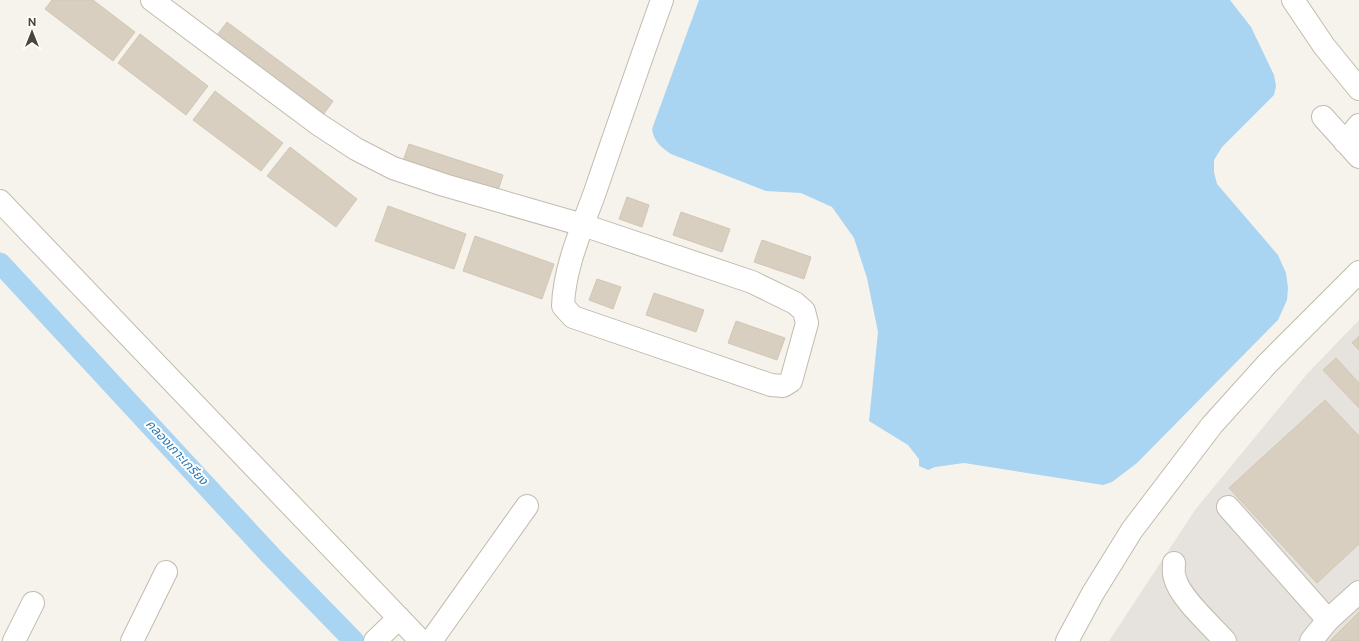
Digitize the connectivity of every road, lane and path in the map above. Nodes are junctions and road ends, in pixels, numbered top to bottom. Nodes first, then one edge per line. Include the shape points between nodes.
1 (152, 0) edge
2 (662, 0) edge
3 (1293, 0) edge
4 (1359, 89) edge
5 (1323, 117) dead end
6 (1359, 125) edge
7 (1352, 150) edge
8 (0, 201) edge
9 (584, 225) junction
10 (1359, 272) edge
11 (528, 506) dead end
12 (1228, 507) dead end
13 (1174, 563) dead end
14 (166, 572) dead end
15 (1359, 592) edge
16 (33, 603) dead end
17 (399, 618) junction
18 (1328, 620) junction
19 (379, 637) edge
20 (14, 641) edge
21 (132, 641) edge
22 (421, 641) edge
23 (431, 641) edge
24 (1067, 641) edge
25 (1225, 641) edge
26 (1312, 641) edge

1 - 9 street via 318,124 356,149 393,168
2 - 9 street
3 - 4 street via 1324,46
5 - 7 street
6 - 7 street
8 - 17 street
9 - 9 street via 752,282 795,303 804,311 808,323 791,381 783,386 771,384 572,317 563,306 563,291
10 - 24 street via 1267,364 1212,425 1132,530 1093,592
11 - 23 street
12 - 18 street
13 - 25 street via 1174,578 1178,587
14 - 21 street
15 - 18 street
16 - 20 street
17 - 19 street
17 - 22 street
18 - 26 street

